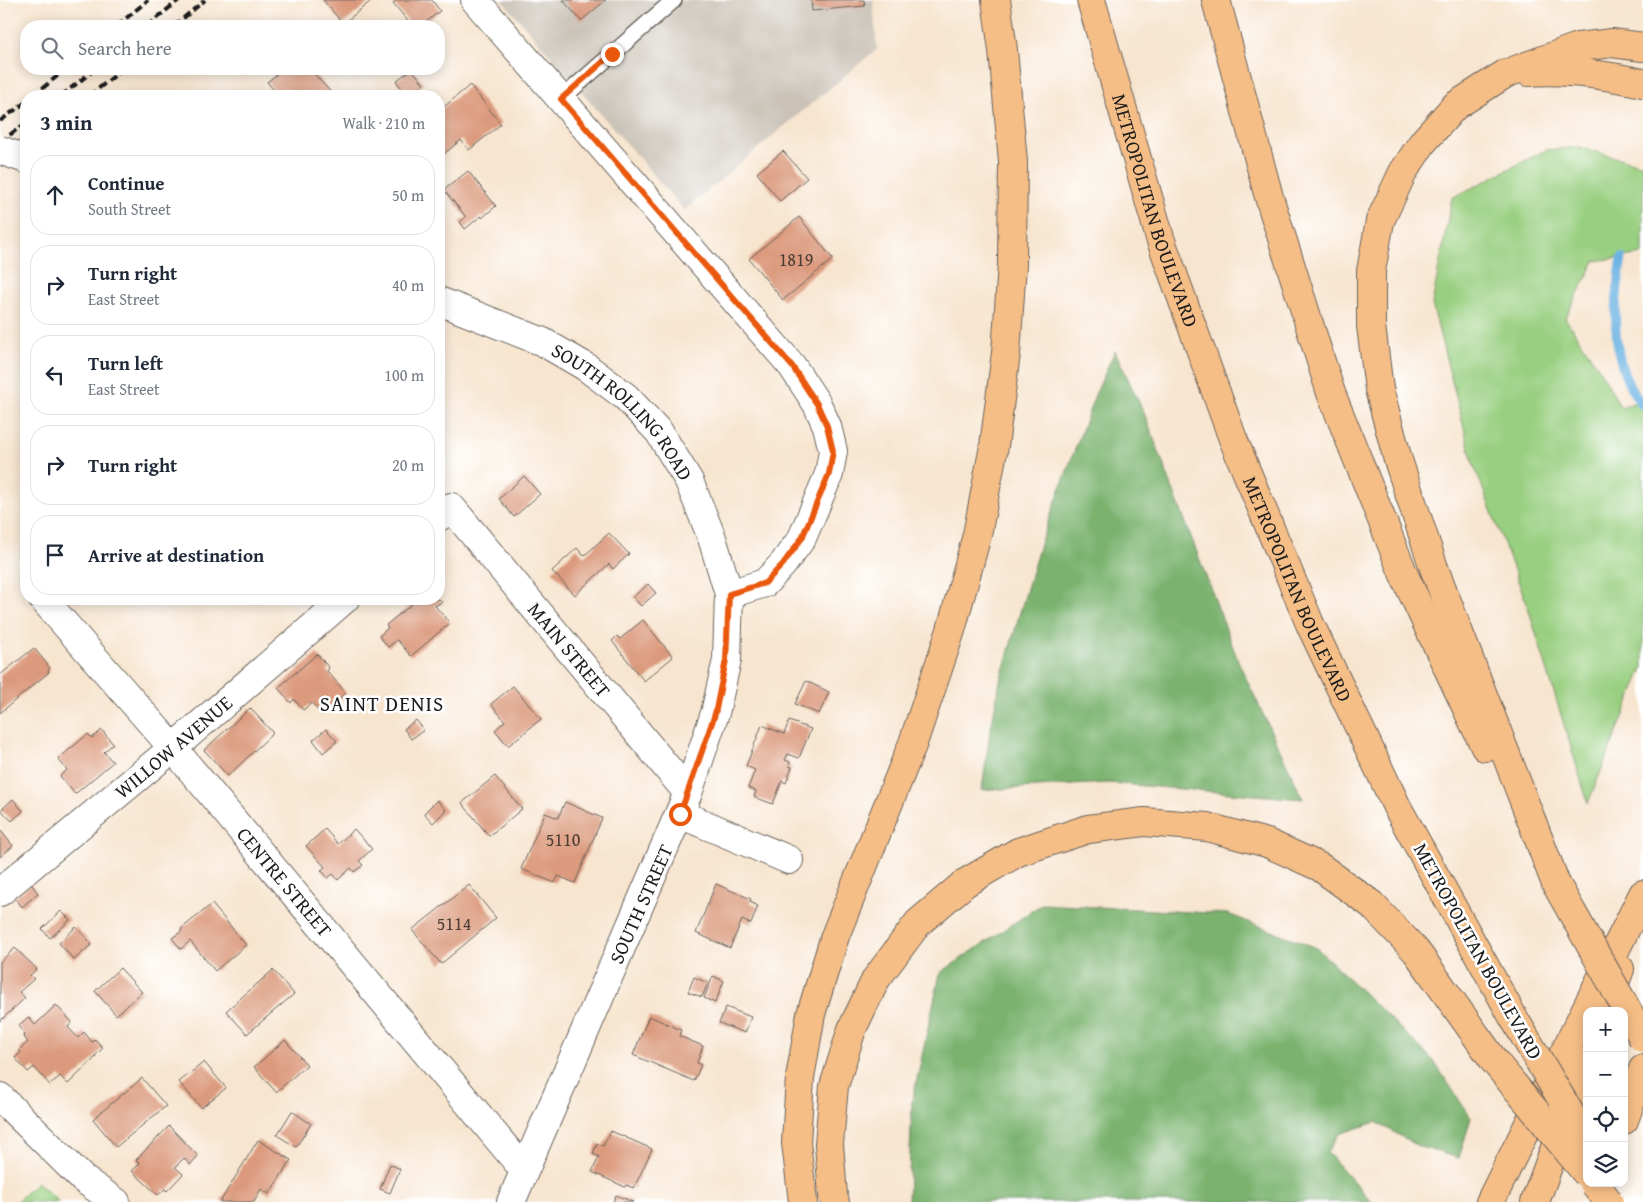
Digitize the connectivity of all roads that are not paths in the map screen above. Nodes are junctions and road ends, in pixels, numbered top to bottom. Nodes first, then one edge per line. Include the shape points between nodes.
1 (475, 0) edge
2 (674, 0) edge
3 (996, 0) edge
4 (1091, 0) edge
5 (1216, 0) edge
6 (1643, 47) edge
7 (1505, 74) junction
8 (1643, 83) edge
9 (561, 99) junction
10 (0, 150) edge
11 (20, 157) edge
12 (445, 303) edge
13 (445, 512) edge
14 (729, 594) junction
15 (48, 605) edge
16 (338, 605) edge
17 (173, 748) junction
18 (684, 804) junction
19 (789, 860) dead end
20 (1556, 884) junction
21 (0, 892) edge
22 (1643, 894) edge
23 (1643, 906) edge
24 (1606, 1007) edge
25 (1643, 1038) edge
26 (1643, 1069) edge
27 (1583, 1072) edge
28 (0, 1097) edge
29 (1628, 1109) edge
30 (1583, 1135) edge
31 (1583, 1169) edge
32 (524, 1170) junction
33 (1597, 1187) edge
34 (1600, 1187) edge
35 (1613, 1187) edge
36 (116, 1202) edge
37 (510, 1202) edge
38 (803, 1202) edge
39 (835, 1202) edge
40 (1490, 1202) edge
41 (1535, 1202) edge
42 (1594, 1202) edge
43 (1609, 1202) edge
44 (1622, 1202) edge

1 - 9 street
2 - 9 lane
3 - 38 main road via 1013,162 1006,353 994,446 977,535 952,630 913,743 835,936 811,1014 800,1078 796,1143
4 - 30 main road, METROPOLITAN BOULEVARD, bridge via 1160,238 1234,439 1299,597 1397,807
5 - 20 main road via 1269,197 1331,393 1404,575 1486,750
6 - 7 main road via 1612,43 1578,47
7 - 8 main road via 1568,72
7 - 20 main road via 1455,106 1423,142 1403,172 1380,222 1371,271 1371,326 1379,388 1398,460 1434,568
9 - 14 street via 792,366 827,426 833,451 829,474 802,538 765,583
10 - 11 street, bridge
12 - 14 street, SOUTH ROLLING ROAD via 543,342 586,367 626,397 659,432 689,482 712,538
13 - 18 street, MAIN STREET
14 - 18 street, SOUTH STREET via 726,660 715,714
15 - 17 street, CENTRE STREET
16 - 17 street, WILLOW AVENUE
17 - 21 street, WILLOW AVENUE
17 - 32 street, CENTRE STREET
18 - 19 street, MAIN STREET
18 - 32 street, SOUTH STREET
20 - 25 main road, bridge
22 - 40 main road
23 - 24 main road
26 - 29 main road
27 - 41 main road
28 - 36 street via 83,1179
31 - 39 main road, bridge via 1495,1062 1416,951 1371,904 1320,867 1267,843 1207,827 1144,822 1088,829 1018,852 965,883 918,923 876,979 852,1029 834,1086 829,1144
32 - 37 street, SOUTH STREET
33 - 43 main road, bridge
34 - 42 main road
35 - 44 main road

